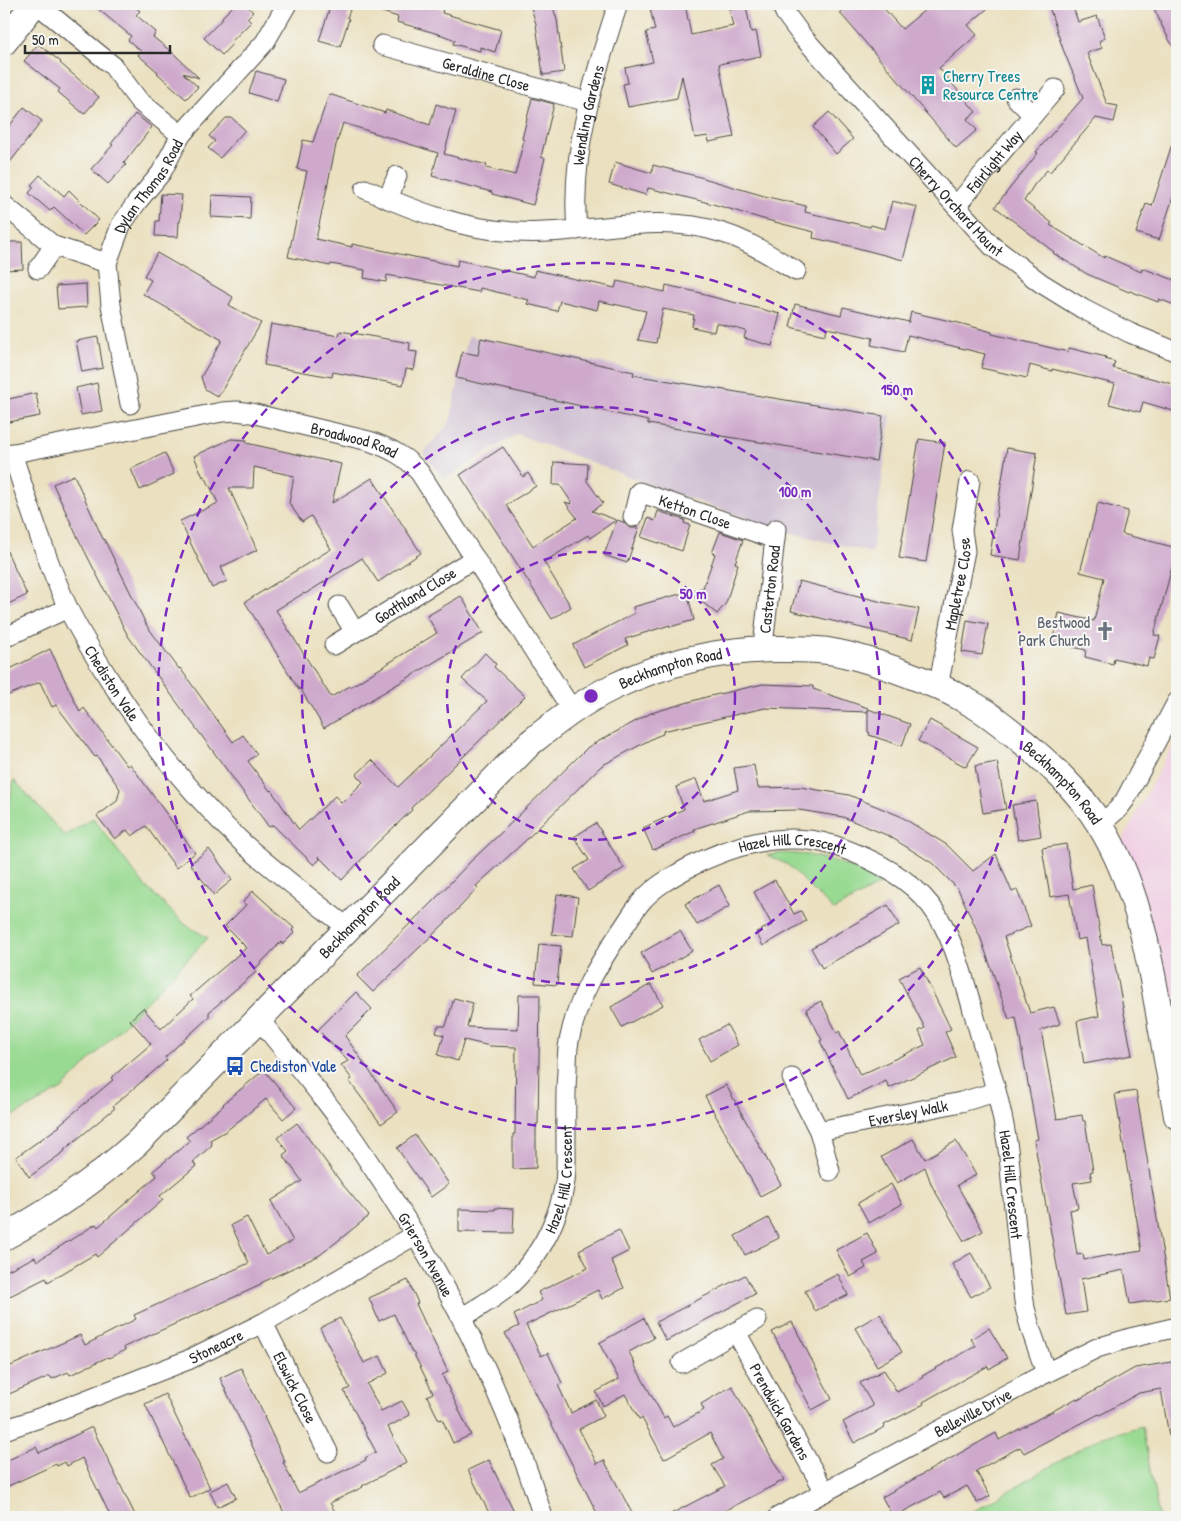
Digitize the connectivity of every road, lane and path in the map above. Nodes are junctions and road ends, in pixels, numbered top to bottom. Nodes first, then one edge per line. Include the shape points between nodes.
1 (35, 4) edge
2 (287, 4) edge
3 (618, 4) edge
4 (781, 4) edge
5 (4, 42) edge
6 (382, 45) dead end
7 (1055, 89) dead end
8 (1016, 98) dead end
9 (588, 102) junction
10 (1033, 115) junction
11 (181, 135) junction
12 (397, 176) dead end
13 (365, 189) dead end
14 (388, 199) junction
15 (4, 205) edge
16 (956, 206) junction
17 (577, 230) junction
18 (54, 246) junction
19 (107, 263) junction
20 (38, 270) dead end
21 (796, 272) dead end
22 (1177, 352) edge
23 (130, 404) dead end
24 (8, 454) edge
25 (970, 481) dead end
26 (633, 517) dead end
27 (776, 534) joint
28 (475, 558) junction
29 (339, 606) dead end
30 (68, 608) junction
31 (355, 632) junction
32 (4, 638) edge
33 (334, 645) dead end
34 (765, 649) junction
35 (938, 687) junction
36 (1177, 702) edge
37 (572, 710) junction
38 (1100, 825) junction
39 (348, 928) junction
40 (258, 1019) junction
41 (792, 1078) dead end
42 (996, 1092) junction
43 (1177, 1116) edge
44 (819, 1131) junction
45 (830, 1171) dead end
46 (415, 1235) junction
47 (4, 1237) edge
48 (462, 1318) junction
49 (757, 1320) dead end
50 (263, 1323) junction
51 (1177, 1327) edge
52 (736, 1332) junction
53 (682, 1363) dead end
54 (1046, 1373) junction
55 (4, 1430) edge
56 (328, 1452) dead end
57 (825, 1492) junction
58 (543, 1517) edge
59 (778, 1517) edge

1 - 5 street
1 - 11 street via 112,65 139,101
2 - 11 street, Dylan Thomas Road via 265,42
3 - 9 street, Wendling Gardens
4 - 16 street, Cherry Orchard Mount via 802,36
6 - 9 street, Geraldine Close
7 - 10 street, Fairlight Way
8 - 10 street, Fairlight Way
9 - 17 street, Wendling Gardens via 577,165
10 - 16 street, Fairlight Way
11 - 19 street, Dylan Thomas Road via 161,174 121,225
12 - 14 street
13 - 14 street
14 - 17 street via 445,220 488,229 547,233
15 - 18 street
16 - 22 street, Cherry Orchard Mount via 992,246 1041,283 1114,325
17 - 21 street via 650,222 694,226 723,233 754,246
18 - 19 street
18 - 20 street
19 - 23 street, Dylan Thomas Road via 111,305
24 - 28 street, Broadwood Road via 222,412 251,413 368,441 397,453 420,473
24 - 30 street, Chediston Vale
25 - 35 street, Mapletree Close via 962,530 966,551
26 - 27 street, Ketton Close via 639,492
27 - 34 street, Casterton Road
28 - 31 street, Goathland Close
28 - 37 street, Broadwood Road
29 - 31 street, Goathland Close
30 - 32 street
30 - 39 street, Chediston Vale via 128,708 184,782 244,844
31 - 33 street, Goathland Close
34 - 35 street, Beckhampton Road via 828,651 896,669
34 - 37 street, Beckhampton Road via 711,654 670,664 611,688
35 - 38 street, Beckhampton Road via 973,704 1024,742 1068,784
36 - 38 street via 1125,800
37 - 39 street, Beckhampton Road via 530,743
38 - 43 street, Beckhampton Road via 1126,878 1142,927
39 - 40 street, Beckhampton Road
40 - 46 street, Grierson Avenue via 363,1152
40 - 47 street, Beckhampton Road via 107,1170 74,1195
41 - 44 street
42 - 44 street, Eversley Walk
42 - 48 street, Hazel Hill Crescent via 945,928 914,888 876,862 853,852 805,840 749,843 718,853 664,881 640,902 589,982 568,1044 566,1162 559,1208 543,1244 519,1275
42 - 54 street, Hazel Hill Crescent via 1006,1138 1025,1308
44 - 45 street
46 - 48 street, Grierson Avenue
46 - 50 street, Stoneacre
48 - 58 street, Grierson Avenue via 526,1465
49 - 52 street
50 - 55 street, Stoneacre via 188,1360
50 - 56 street, Elswick Close
51 - 54 street, Belleville Drive via 1097,1348
52 - 53 street
52 - 57 street, Prendwick Gardens
54 - 57 street, Belleville Drive
57 - 59 street, Belleville Drive

